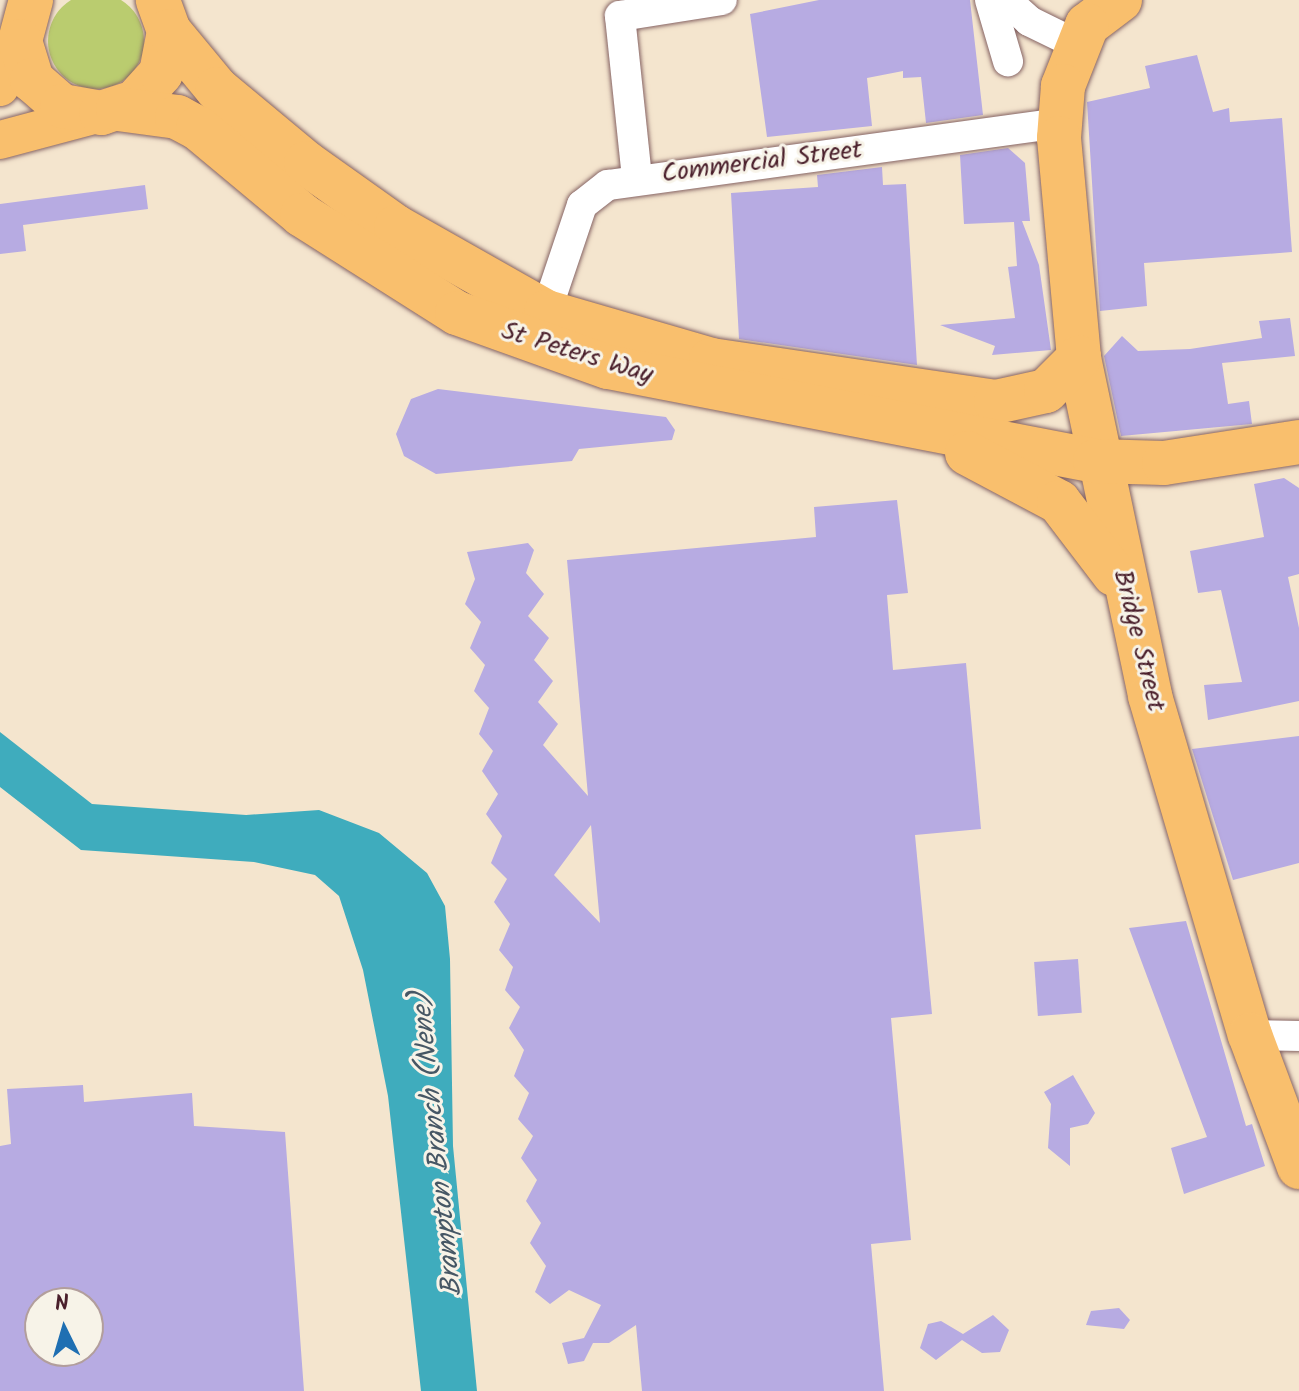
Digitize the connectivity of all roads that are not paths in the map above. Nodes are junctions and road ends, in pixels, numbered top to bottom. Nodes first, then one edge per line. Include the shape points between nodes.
1 (722, 0) edge
2 (990, 0) edge
3 (1006, 0) edge
4 (163, 11) edge
5 (1093, 17) edge
6 (14, 39) edge
7 (1008, 61) dead end
8 (109, 111) junction
9 (1061, 123) junction
10 (0, 140) edge
11 (651, 177) junction
12 (546, 312) junction
13 (1079, 358) junction
14 (882, 419) junction
15 (1299, 442) edge
16 (1095, 461) junction
17 (1123, 586) junction
18 (1250, 1035) junction
19 (1299, 1036) edge
20 (1299, 1167) edge

1 - 11 street via 620,16
2 - 7 street
3 - 5 street via 1029,21
4 - 8 highway via 154,84
4 - 12 highway, St Peters Way via 217,89 306,163 423,243
5 - 9 highway, Bridge Street
6 - 8 highway, St Peters Way via 45,95
8 - 10 main road
8 - 14 highway, St Peters Way via 177,117 198,128 377,265 526,342 692,388
9 - 11 street, Commercial Street
9 - 13 highway, Bridge Street
11 - 12 street, Commercial Street via 608,185 582,205
12 - 13 highway, St Peters Way via 711,360 996,402 1046,391
13 - 16 highway, Bridge Street
14 - 16 highway, St Peters Way
14 - 17 highway via 1037,487 1059,502
15 - 16 highway, St Peters Way via 1164,463
16 - 17 highway, Bridge Street
17 - 18 highway, Bridge Street
18 - 19 street
18 - 20 highway, Bridge Street

